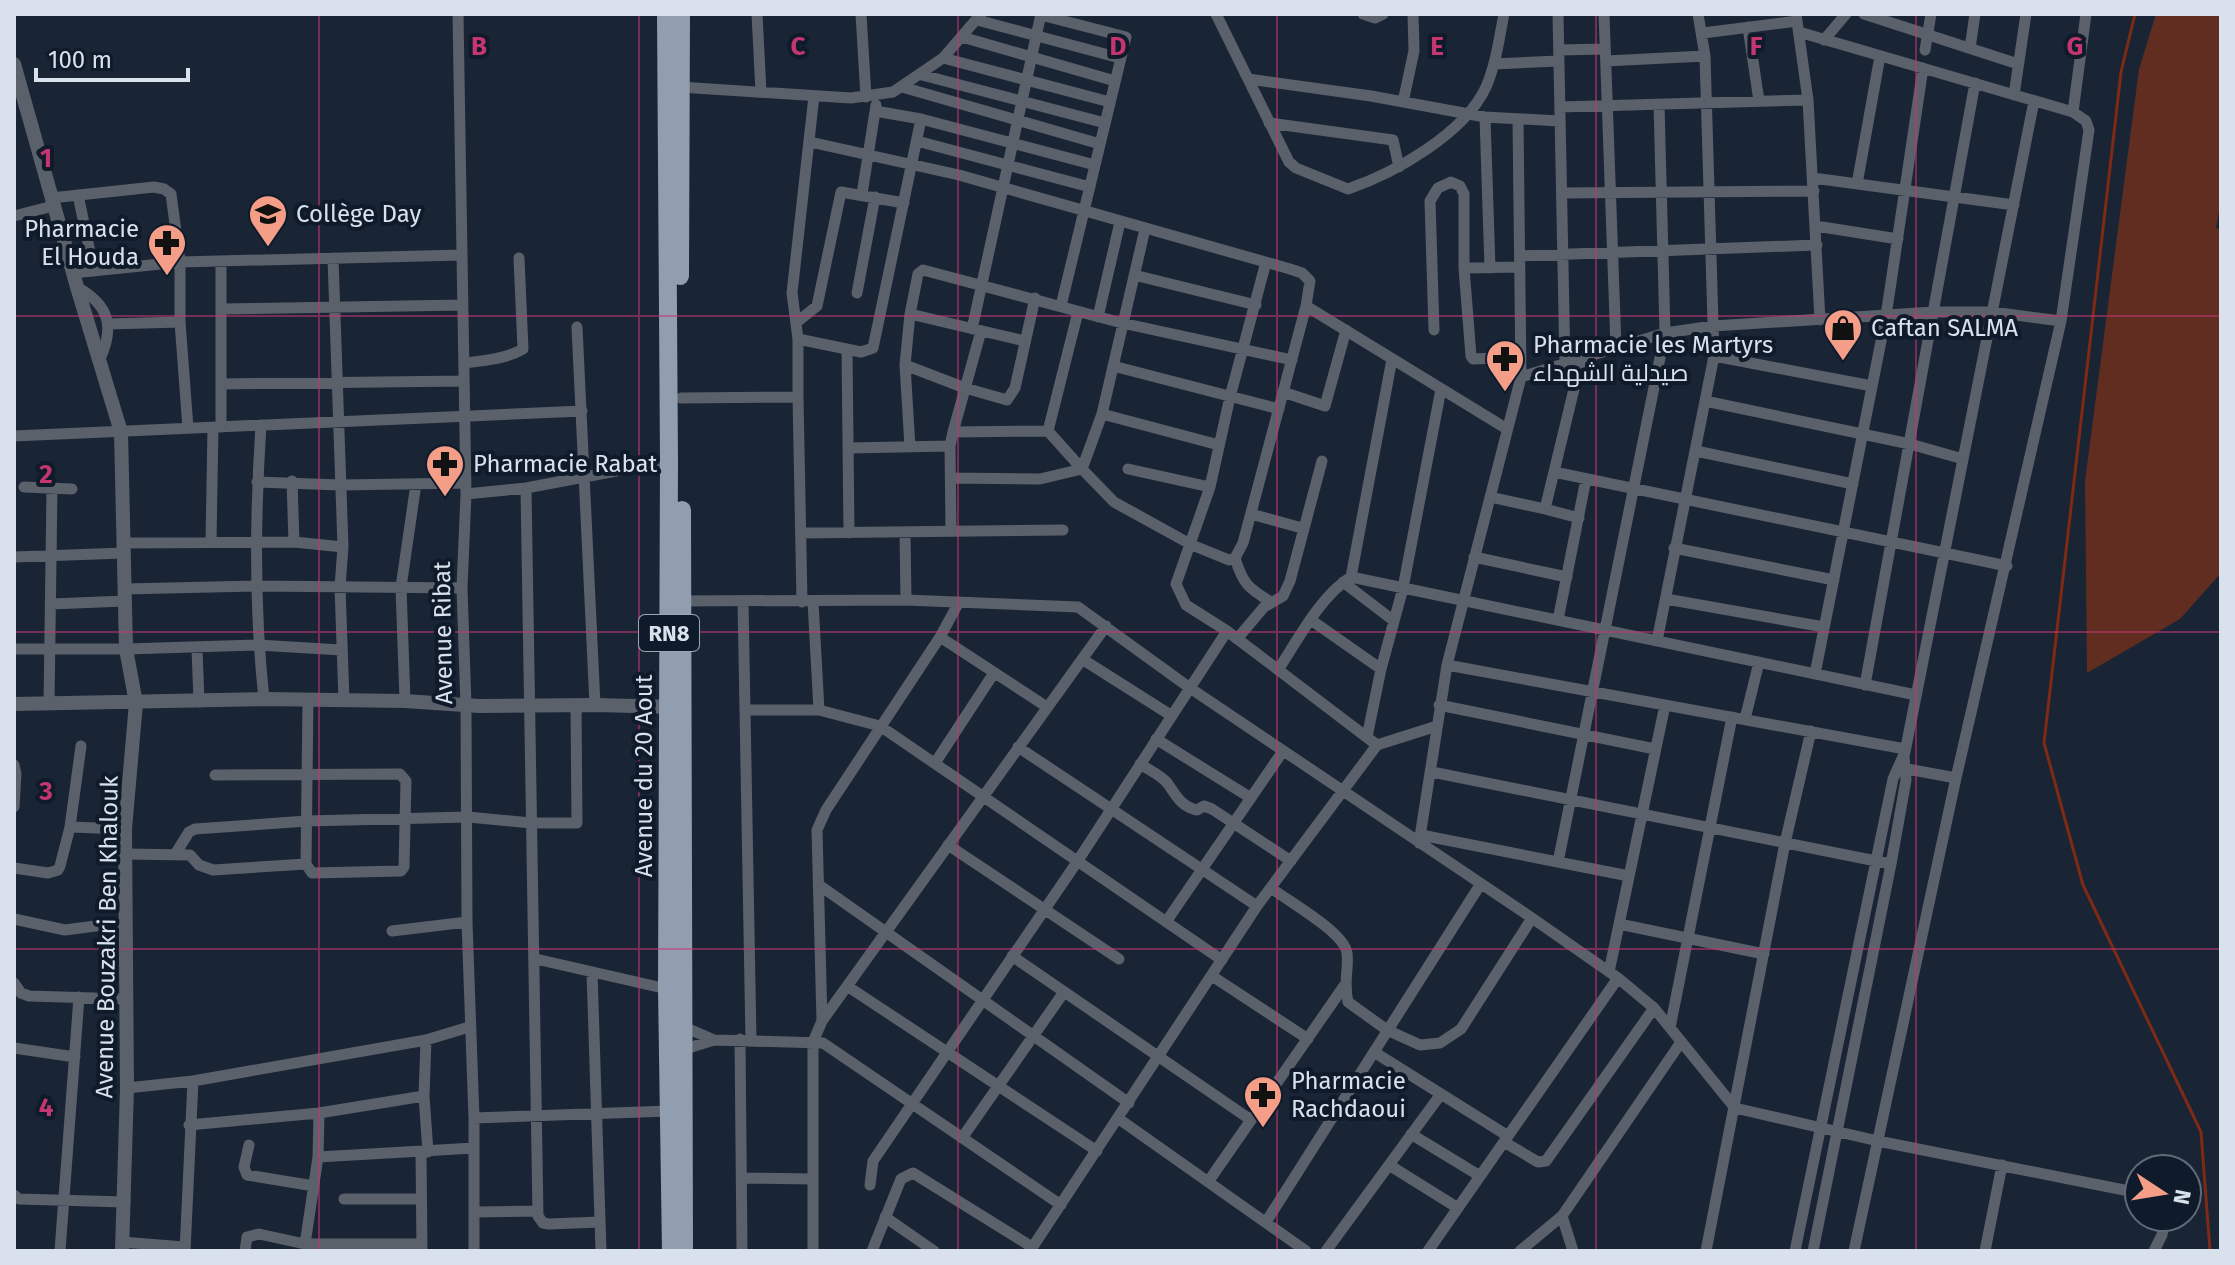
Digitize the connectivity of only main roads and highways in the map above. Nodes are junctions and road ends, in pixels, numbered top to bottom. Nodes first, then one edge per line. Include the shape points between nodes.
1 (666, 14) edge
2 (681, 14) edge
3 (676, 601) junction
4 (675, 707) junction
5 (671, 1251) edge
6 (684, 1251) edge

1 - 3 main road, Avenue du 20 Aout / RN8 via 669,461
2 - 3 main road, Avenue du 20 Aout / RN8
3 - 4 main road, Avenue du 20 Aout / RN8
4 - 5 main road, Avenue du 20 Aout / RN8 via 667,989
4 - 6 main road, Avenue du 20 Aout / RN8

